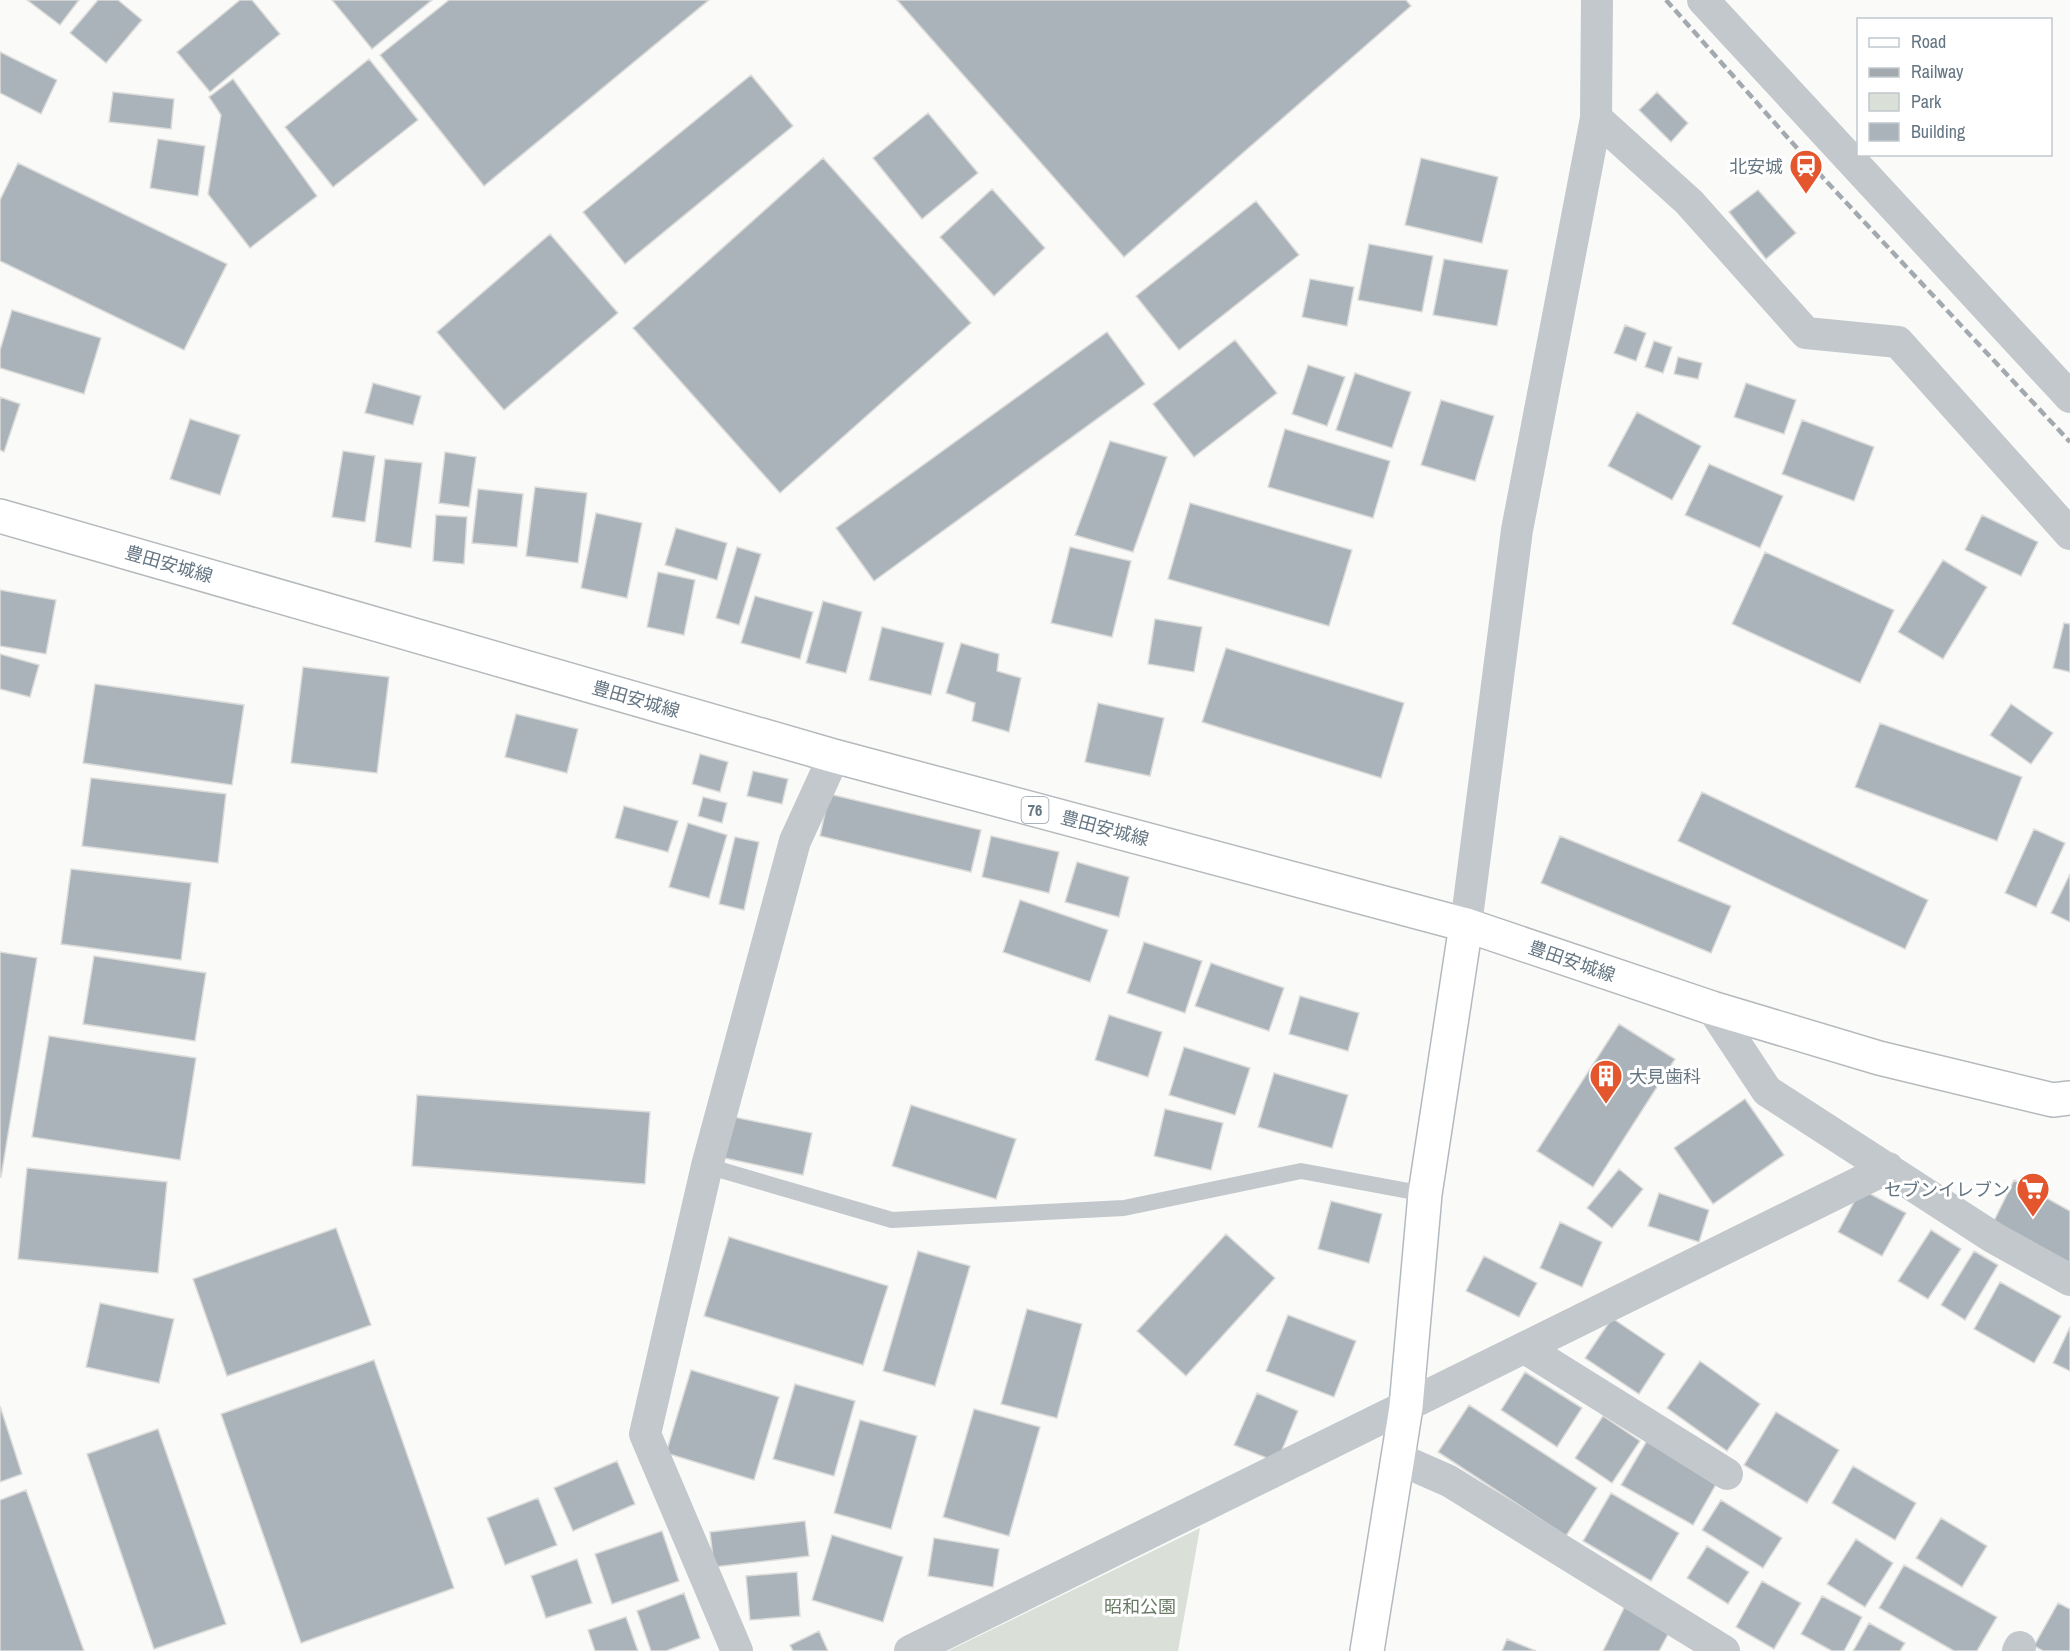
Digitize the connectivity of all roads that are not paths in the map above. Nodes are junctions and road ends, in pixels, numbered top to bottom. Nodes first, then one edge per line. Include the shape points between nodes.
1 (1597, 0) edge
2 (1703, 0) edge
3 (1596, 118) junction
4 (2070, 397) edge
5 (0, 516) edge
6 (2070, 534) edge
7 (834, 756) junction
8 (1466, 925) junction
9 (1712, 1008) junction
10 (2070, 1098) edge
11 (707, 1166) junction
12 (1888, 1168) junction
13 (1425, 1194) junction
14 (2070, 1280) edge
15 (1525, 1348) junction
16 (1406, 1407) junction
17 (1398, 1459) junction
18 (1726, 1474) dead end
19 (737, 1651) edge
20 (910, 1651) edge
21 (1367, 1651) edge
22 (1724, 1651) edge

1 - 3 street
2 - 4 street
3 - 6 street via 1689,202 1806,333 1898,342
3 - 8 street via 1517,530
5 - 7 main road, 豊田安城線 / 76
7 - 8 main road, 豊田安城線 / 76
7 - 11 street via 795,841
8 - 9 main road, 豊田安城線 / 76
8 - 13 main road
9 - 10 main road, 豊田安城線 / 76 via 1879,1058 2053,1100
9 - 12 street via 1767,1091
11 - 13 lane via 892,1220 1124,1208 1301,1171
11 - 19 street via 645,1434
12 - 14 street via 1994,1238
12 - 15 street
13 - 16 main road
15 - 16 street
15 - 18 street
16 - 17 main road
16 - 20 street
17 - 21 main road
17 - 22 street via 1449,1481

